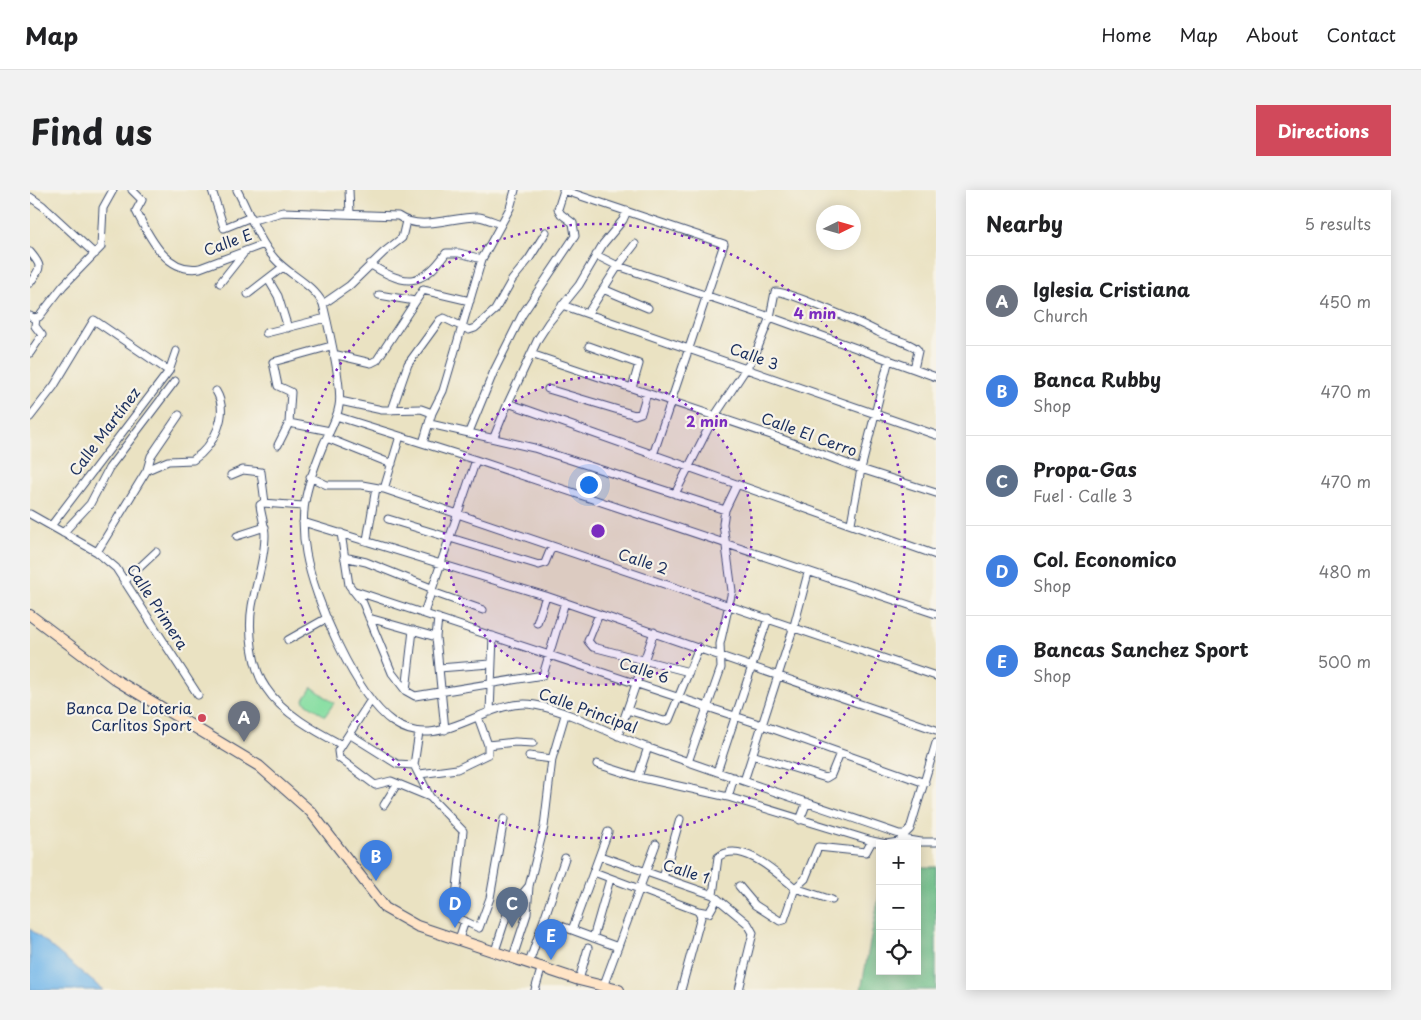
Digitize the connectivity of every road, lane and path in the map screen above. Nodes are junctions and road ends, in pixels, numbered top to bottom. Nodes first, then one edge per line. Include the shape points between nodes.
1 (113, 190) edge
2 (132, 190) edge
3 (212, 190) edge
4 (238, 190) edge
5 (349, 190) edge
6 (514, 190) edge
7 (564, 190) edge
8 (30, 197) edge
9 (627, 211) junction
10 (350, 214) junction
11 (252, 218) junction
12 (406, 221) junction
13 (501, 224) junction
14 (546, 232) dead end
15 (264, 244) junction
16 (635, 244) dead end
17 (30, 252) edge
18 (244, 253) junction
19 (95, 254) junction
20 (596, 255) junction
21 (482, 260) junction
22 (370, 264) junction
23 (618, 266) junction
24 (283, 267) junction
25 (268, 279) junction
26 (417, 281) junction
27 (30, 283) edge
28 (220, 283) dead end
29 (603, 289) junction
30 (422, 290) junction
31 (248, 294) dead end
32 (379, 295) dead end
33 (707, 297) junction
34 (415, 301) junction
35 (470, 301) junction
36 (323, 304) junction
37 (562, 305) junction
38 (648, 308) dead end
39 (588, 313) junction
40 (33, 317) edge
41 (770, 317) junction
42 (326, 318) junction
43 (288, 328) junction
44 (462, 328) junction
45 (266, 333) dead end
46 (589, 346) dead end
47 (688, 349) junction
48 (332, 350) junction
49 (176, 351) dead end
50 (30, 352) edge
51 (531, 354) junction
52 (889, 359) junction
53 (914, 369) junction
54 (747, 370) junction
55 (169, 371) junction
56 (936, 377) edge
57 (175, 381) dead end
58 (632, 388) junction
59 (548, 389) dead end
60 (216, 391) dead end
61 (647, 393) junction
62 (340, 401) junction
63 (672, 402) junction
64 (508, 403) junction
65 (392, 410) junction
66 (432, 412) junction
67 (179, 415) dead end
68 (875, 415) junction
69 (336, 416) junction
70 (30, 417) edge
71 (714, 417) junction
72 (289, 423) junction
73 (430, 424) junction
74 (469, 432) junction
75 (328, 435) junction
76 (936, 435) edge
77 (400, 436) junction
78 (494, 437) junction
79 (423, 443) junction
80 (278, 445) dead end
81 (653, 454) junction
82 (476, 460) junction
83 (392, 464) junction
84 (687, 468) junction
85 (862, 469) junction
86 (147, 470) junction
87 (231, 475) dead end
88 (310, 477) junction
89 (737, 485) junction
90 (376, 488) junction
91 (384, 489) junction
92 (936, 493) edge
93 (675, 494) junction
94 (265, 503) junction
95 (303, 506) junction
96 (725, 510) junction
97 (30, 514) edge
98 (456, 514) junction
99 (388, 519) dead end
100 (302, 522) junction
101 (851, 523) junction
102 (51, 526) junction
103 (265, 527) junction
104 (63, 533) junction
105 (341, 533) junction
106 (237, 536) dead end
107 (449, 538) junction
108 (367, 540) junction
109 (724, 544) junction
110 (552, 546) junction
111 (97, 552) junction
112 (156, 552) dead end
113 (936, 555) edge
114 (344, 557) junction
115 (441, 563) junction
116 (808, 573) junction
117 (124, 582) junction
118 (431, 588) junction
119 (352, 590) junction
120 (546, 596) junction
121 (565, 602) junction
122 (728, 605) junction
123 (483, 610) dead end
124 (424, 613) junction
125 (30, 614) edge
126 (599, 614) junction
127 (936, 614) edge
128 (327, 618) junction
129 (369, 618) junction
130 (438, 618) junction
131 (768, 618) junction
132 (537, 623) dead end
133 (794, 626) junction
134 (413, 630) junction
135 (654, 632) junction
136 (493, 636) junction
137 (436, 637) junction
138 (288, 640) dead end
139 (699, 648) junction
140 (550, 655) junction
141 (722, 655) junction
142 (644, 660) junction
143 (490, 664) junction
144 (752, 666) junction
145 (439, 668) junction
146 (689, 672) junction
147 (778, 674) junction
148 (936, 676) edge
149 (636, 683) junction
150 (490, 684) junction
151 (406, 691) junction
152 (443, 692) junction
153 (198, 695) dead end
154 (678, 697) junction
155 (371, 700) junction
156 (708, 707) junction
157 (627, 710) junction
158 (490, 712) junction
159 (565, 714) junction
160 (736, 716) junction
161 (478, 717) junction
162 (762, 725) junction
163 (445, 730) junction
164 (936, 730) edge
165 (419, 732) junction
166 (349, 734) junction
167 (618, 736) junction
168 (936, 743) edge
169 (534, 744) dead end
170 (342, 745) junction
171 (488, 745) junction
172 (648, 747) junction
173 (840, 753) junction
174 (752, 755) junction
175 (529, 756) dead end
176 (552, 759) junction
177 (688, 762) junction
178 (597, 764) dead end
179 (414, 765) junction
180 (928, 771) junction
181 (717, 772) junction
182 (936, 772) edge
183 (420, 774) junction
184 (638, 777) junction
185 (734, 778) junction
186 (744, 781) junction
187 (925, 783) junction
188 (397, 784) junction
189 (728, 797) junction
190 (430, 798) junction
191 (807, 802) junction
192 (384, 805) dead end
193 (504, 819) dead end
194 (680, 819) dead end
195 (800, 820) junction
196 (608, 832) dead end
197 (904, 836) junction
198 (872, 841) junction
199 (936, 842) edge
200 (656, 844) dead end
201 (600, 856) junction
202 (566, 858) dead end
203 (594, 872) junction
204 (646, 872) junction
205 (663, 878) junction
206 (610, 879) junction
207 (529, 886) junction
208 (738, 886) dead end
209 (795, 888) junction
210 (640, 889) junction
211 (715, 897) junction
212 (832, 900) dead end
213 (698, 911) junction
214 (465, 921) junction
215 (553, 923) dead end
216 (572, 930) junction
217 (593, 938) junction
218 (459, 939) junction
219 (618, 947) junction
220 (588, 948) dead end
221 (495, 951) junction
222 (513, 957) junction
223 (529, 962) junction
224 (542, 966) junction
225 (579, 980) junction
226 (603, 987) junction
227 (535, 990) edge
228 (619, 990) edge
229 (681, 990) edge
230 (739, 990) edge

1 - 19 street via 102,208 102,245
2 - 18 street, Calle E via 142,200 136,211 151,241 173,262 192,269
3 - 11 street via 224,228
4 - 11 street, Calle Principal
5 - 10 street
6 - 13 street via 510,208
7 - 9 street
7 - 74 street via 558,209 573,223 575,236 522,315 490,379
8 - 19 street
9 - 20 street
9 - 33 street via 724,244
10 - 11 street via 282,212
10 - 12 street via 398,216
11 - 15 street, Calle Principal
12 - 13 street via 419,223 480,217
12 - 22 street via 402,238
13 - 21 street
14 - 44 street via 495,310 476,328
15 - 18 street, Calle E
15 - 24 street, Calle Principal
16 - 23 street
17 - 27 street via 40,263 40,269
18 - 28 street
19 - 40 street
20 - 23 street
20 - 37 street via 579,285
21 - 26 street via 446,253
21 - 35 street
22 - 26 street via 390,277
22 - 36 street via 349,286
23 - 29 street
23 - 33 street
24 - 25 street
24 - 36 street, Calle Principal via 315,292
25 - 31 street
25 - 43 street via 278,296
26 - 30 street
29 - 38 street
29 - 39 street
30 - 34 street
30 - 35 street
32 - 34 street
33 - 41 street
33 - 47 street
34 - 48 street via 377,360 371,362
35 - 44 street
36 - 42 street, Calle Principal
37 - 39 street, Calle 3
37 - 51 street
39 - 47 street, Calle 3
40 - 50 street via 42,335
41 - 52 street
41 - 53 street via 775,292 791,295 865,324 891,339 913,345 918,351
41 - 54 street
42 - 43 street
42 - 48 street, Calle Principal
43 - 45 street
44 - 65 street via 444,318 440,320 408,364
44 - 66 street via 443,391
46 - 58 street via 638,364
47 - 54 street, Calle 3
47 - 63 street
48 - 62 street, Calle Principal
48 - 72 street via 272,363 278,386 291,392
49 - 55 street, Calle Martínez
51 - 58 street, Calle El Cerro
51 - 64 street
52 - 53 street
52 - 68 street
53 - 56 street
54 - 68 street, Calle 3
54 - 71 street
55 - 70 street via 94,320 54,386
55 - 102 street, Calle Martínez
57 - 104 street via 109,468 90,504
58 - 61 street, Calle El Cerro
59 - 61 street via 635,415 641,413
60 - 86 street via 221,398 222,414 210,443 193,460 168,460
61 - 63 street, Calle El Cerro
62 - 65 street
62 - 69 street, Calle Principal
63 - 71 street, Calle El Cerro
63 - 81 street
64 - 78 street
64 - 81 street
65 - 66 street
66 - 73 street
67 - 86 street via 151,456
68 - 76 street, Calle 3
68 - 85 street
69 - 75 street, Calle Principal
69 - 77 street
71 - 84 street
71 - 85 street, Calle El Cerro
72 - 75 street
72 - 80 street
73 - 74 street
73 - 79 street
74 - 78 street
75 - 83 street
75 - 88 street, Calle Principal
77 - 79 street
77 - 83 street
78 - 93 street
79 - 82 street
81 - 84 street
82 - 98 street
82 - 109 street
83 - 91 street
84 - 89 street
84 - 93 street
85 - 92 street, Calle El Cerro
85 - 101 street
86 - 111 street
87 - 94 street via 243,470 261,472
88 - 90 street, Calle 2 via 327,485
88 - 95 street, Calle Principal
89 - 96 street
89 - 101 street
90 - 91 street, Calle 2
90 - 108 street
91 - 98 street, Calle 2
93 - 96 street
94 - 95 street
94 - 103 street via 260,507
95 - 100 street, Calle Principal
96 - 109 street
97 - 102 street, Calle Primera
98 - 107 street
98 - 110 street, Calle 2
99 - 107 street
100 - 105 street
100 - 128 street, Calle Principal via 306,554
101 - 113 street
102 - 104 street, Calle Primera
103 - 106 street
103 - 170 street via 250,623 252,647 261,680 275,699 310,728
104 - 111 street, Calle Primera
105 - 108 street
105 - 114 street
107 - 110 street via 539,565 545,563
107 - 115 street
108 - 115 street
109 - 116 street
109 - 122 street via 732,578
110 - 122 street, Calle 2
111 - 117 street, Calle Primera via 116,568
112 - 117 street
114 - 118 street via 366,562
114 - 119 street
115 - 118 street
115 - 120 street
116 - 127 street
116 - 133 street
117 - 153 street, Calle Primera
118 - 123 street via 435,593
118 - 124 street
119 - 124 street, Calle 6
119 - 129 street via 363,603
120 - 121 street
120 - 132 street
121 - 126 street
121 - 140 street
122 - 131 street, Calle 2
122 - 141 street via 720,644
124 - 130 street, Calle 6
125 - 218 main road via 116,680 259,766 311,812 385,908 416,926
126 - 135 street
126 - 142 street via 589,644
128 - 138 street
128 - 155 street, Calle Principal
129 - 134 street
129 - 151 street via 392,673
130 - 136 street, Calle 6
130 - 137 street
131 - 133 street, Calle 2
131 - 144 street
133 - 147 street
133 - 148 street, Calle 2
134 - 137 street
134 - 151 street
135 - 139 street
135 - 142 street
136 - 140 street, Calle 6
136 - 143 street
137 - 145 street
139 - 141 street
139 - 146 street
140 - 149 street, Calle 6
140 - 150 street via 543,675
141 - 144 street
141 - 156 street via 722,668
142 - 146 street
142 - 149 street
143 - 145 street
143 - 150 street
144 - 147 street
144 - 160 street
145 - 152 street
146 - 154 street
147 - 162 street
147 - 164 street
149 - 154 street, Calle 6
149 - 157 street
150 - 152 street
150 - 158 street
151 - 152 street via 422,696
152 - 163 street
154 - 156 street, Calle 6
154 - 157 street via 672,715 666,721
155 - 165 street, Calle Principal via 394,722
155 - 166 street
156 - 160 street, Calle 6
156 - 177 street
157 - 167 street
158 - 159 street, Calle Principal via 525,704
158 - 161 street, Calle Principal
159 - 167 street, Calle Principal
159 - 176 street
160 - 162 street, Calle 6
160 - 181 street
161 - 163 street, Calle Principal
161 - 171 street
162 - 173 street, Calle 6
162 - 174 street
163 - 165 street, Calle Principal
165 - 179 street
166 - 170 street
166 - 179 street via 397,764
167 - 172 street, Calle Principal
168 - 180 street
169 - 171 street
170 - 188 street via 339,758 375,785 389,781
171 - 183 street via 488,754 457,769
172 - 177 street, Calle Principal
172 - 184 street
173 - 174 street via 826,778
173 - 187 street, Calle 6
174 - 186 street
175 - 176 street
176 - 207 street via 544,827
177 - 181 street, Calle Principal
178 - 184 street
179 - 183 street
180 - 182 street
180 - 187 street
181 - 185 street, Calle Principal
183 - 190 street
184 - 189 street
185 - 186 street, Calle Principal
185 - 189 street
186 - 191 street, Calle Principal
187 - 197 street via 910,829
188 - 190 street
188 - 192 street
189 - 195 street
190 - 214 street via 463,831 454,915
191 - 195 street
191 - 197 street, Calle Principal
193 - 214 street via 490,898 481,927
194 - 205 street
195 - 198 street
196 - 201 street
197 - 198 street via 892,844
197 - 199 street via 921,842
198 - 209 street via 866,852 818,847 805,879
200 - 204 street
201 - 203 street
201 - 204 street, Calle 1
202 - 223 street
203 - 206 street
203 - 216 street
204 - 205 street, Calle 1
204 - 210 street
205 - 211 street, Calle 1
206 - 210 street
206 - 217 street
207 - 221 street via 508,912
207 - 222 street via 527,914
208 - 209 street via 754,906 782,921
209 - 211 street via 759,860 744,854 724,854 718,857
209 - 212 street
210 - 213 street
210 - 219 street
211 - 213 street via 709,913
211 - 230 street, Calle 1 via 748,924 753,933
213 - 229 street via 701,917
214 - 218 street
215 - 216 street
216 - 217 street
217 - 219 street
218 - 221 main road
219 - 226 street
220 - 225 street
221 - 222 main road
222 - 223 main road
223 - 224 main road
224 - 225 main road
224 - 227 street
225 - 226 main road
226 - 228 main road

